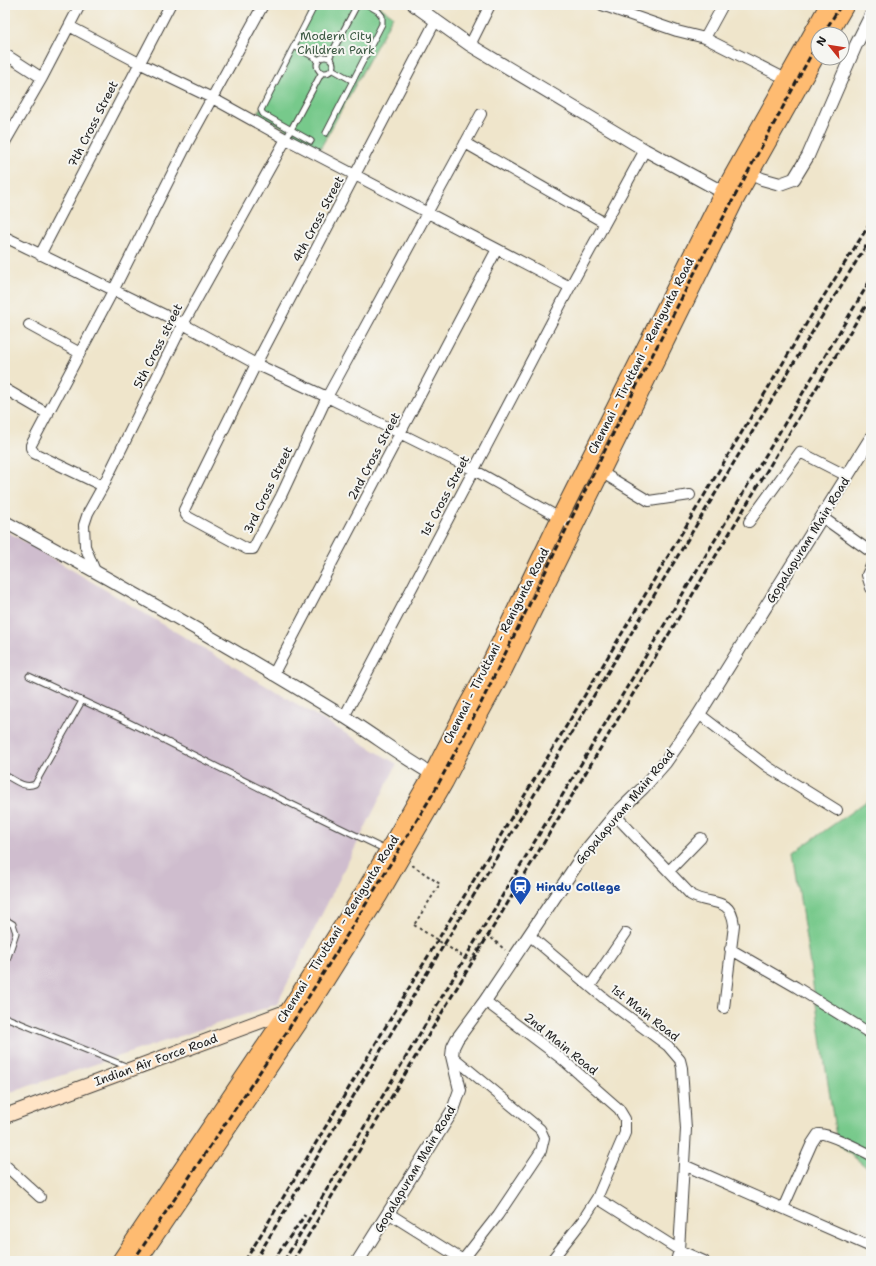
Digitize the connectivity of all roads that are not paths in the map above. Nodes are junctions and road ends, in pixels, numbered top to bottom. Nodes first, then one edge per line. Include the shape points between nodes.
1 (80, 5) edge
2 (170, 5) edge
3 (263, 5) edge
4 (315, 5) edge
5 (357, 5) edge
6 (368, 5) edge
7 (414, 5) edge
8 (490, 5) edge
9 (602, 5) edge
10 (723, 5) edge
11 (828, 5) edge
12 (846, 5) edge
13 (871, 15) edge
14 (436, 20) junction
15 (69, 26) junction
16 (834, 26) edge
17 (705, 38) junction
18 (470, 45) junction
19 (294, 46) junction
20 (5, 54) edge
21 (329, 58) junction
22 (319, 60) junction
23 (139, 63) junction
24 (811, 66) edge
25 (332, 69) junction
26 (322, 72) junction
27 (42, 78) junction
28 (786, 79) junction
29 (353, 81) junction
30 (212, 98) junction
31 (481, 114) dead end
32 (326, 133) dead end
33 (288, 135) junction
34 (311, 141) dead end
35 (5, 142) edge
36 (465, 143) junction
37 (645, 150) junction
38 (751, 174) junction
39 (356, 175) junction
40 (730, 196) junction
41 (427, 213) junction
42 (605, 223) junction
43 (5, 237) edge
44 (497, 250) junction
45 (40, 255) junction
46 (570, 287) junction
47 (114, 289) junction
48 (183, 324) junction
49 (29, 325) dead end
50 (80, 353) junction
51 (256, 364) junction
52 (5, 390) edge
53 (327, 397) junction
54 (48, 414) junction
55 (223, 431) joint
56 (401, 433) junction
57 (871, 438) edge
58 (474, 470) junction
59 (601, 472) junction
60 (847, 476) junction
61 (103, 486) junction
62 (690, 495) dead end
63 (560, 517) junction
64 (822, 517) junction
65 (5, 522) edge
66 (750, 522) dead end
67 (574, 526) junction
68 (871, 552) edge
69 (871, 566) edge
70 (95, 571) junction
71 (871, 588) edge
72 (273, 675) junction
73 (29, 676) dead end
74 (82, 701) junction
75 (699, 714) junction
76 (344, 717) junction
77 (5, 776) edge
78 (439, 778) junction
79 (837, 810) dead end
80 (615, 815) junction
81 (700, 838) dead end
82 (394, 854) junction
83 (669, 871) junction
84 (5, 919) edge
85 (626, 933) dead end
86 (529, 935) junction
87 (730, 949) junction
88 (5, 966) edge
89 (590, 986) junction
90 (485, 1001) junction
91 (724, 1008) dead end
92 (307, 1010) junction
93 (288, 1011) junction
94 (5, 1017) edge
95 (871, 1034) edge
96 (452, 1056) junction
97 (133, 1069) junction
98 (5, 1116) edge
99 (871, 1155) edge
100 (5, 1165) edge
101 (684, 1165) junction
102 (40, 1196) dead end
103 (597, 1198) junction
104 (783, 1208) junction
105 (388, 1214) junction
106 (871, 1247) edge
107 (679, 1250) junction
108 (463, 1260) edge
109 (120, 1261) edge
110 (138, 1261) edge
111 (358, 1261) edge
112 (551, 1261) edge
113 (676, 1261) edge
114 (704, 1261) edge

1 - 15 street
2 - 23 street, 7th Cross Street
3 - 30 street
4 - 19 lane
5 - 21 lane
6 - 29 lane via 382,16 382,24
7 - 14 street
8 - 18 street
9 - 17 street
10 - 17 street
11 - 28 highway, Chennai - Tiruttani - Renigunta Road
12 - 16 highway
13 - 38 street via 808,156 794,179 780,184
14 - 18 street
14 - 39 street, 4th Cross Street
15 - 23 street
15 - 27 street
17 - 28 street
18 - 37 street
19 - 22 lane
19 - 33 lane via 261,110
20 - 27 street
21 - 22 lane
21 - 25 lane via 333,64
22 - 26 lane via 318,67
23 - 30 street
23 - 45 street, 7th Cross Street
24 - 38 highway, Chennai - Tiruttani - Renigunta Road
25 - 26 lane via 327,73
25 - 29 lane
26 - 33 lane
27 - 35 street
28 - 40 highway, Chennai - Tiruttani - Renigunta Road
29 - 32 lane
30 - 33 street
30 - 47 street
31 - 36 street
33 - 34 lane
33 - 39 street
33 - 48 street, 5th Cross street
36 - 41 street
36 - 42 street
37 - 40 street
37 - 42 street, 1st Cross Street
38 - 40 highway, Chennai - Tiruttani - Renigunta Road
39 - 41 street
39 - 51 street, 4th Cross Street
40 - 59 highway, Chennai - Tiruttani - Renigunta Road
40 - 63 highway, Chennai - Tiruttani - Renigunta Road
41 - 44 street
41 - 53 street
42 - 46 street, 1st Cross Street
43 - 45 street
44 - 46 street
44 - 56 street, 2nd Cross Street
45 - 47 street
46 - 58 street, 1st Cross Street
47 - 48 street
47 - 50 street
48 - 51 street
48 - 61 street, 5th Cross street
49 - 50 street
50 - 54 street
51 - 53 street
51 - 55 street, 4th Cross Street
52 - 54 street
53 - 55 street, 3rd Cross Street via 253,549 247,549 188,517 184,510
53 - 56 street
54 - 61 street via 31,445 32,451
56 - 58 street
56 - 72 street, 2nd Cross Street
57 - 60 street, Gopalapuram Main Road
58 - 63 street
58 - 76 street, 1st Cross Street
59 - 62 street via 649,501
59 - 67 highway, Chennai - Tiruttani - Renigunta Road
60 - 64 street, Gopalapuram Main Road
60 - 66 street via 800,452
61 - 70 street, 5th Cross street via 84,525 85,546
63 - 67 street
63 - 78 highway, Chennai - Tiruttani - Renigunta Road via 490,663 466,707
64 - 68 street
64 - 75 street, Gopalapuram Main Road
65 - 70 street
67 - 78 highway, Chennai - Tiruttani - Renigunta Road via 504,670 480,714
69 - 71 street via 867,575
70 - 72 street
72 - 76 street
73 - 74 lane
74 - 77 lane via 35,784 24,785
74 - 82 lane
75 - 79 street via 768,767
75 - 80 street, Gopalapuram Main Road via 665,762
76 - 78 street
78 - 82 highway, Chennai - Tiruttani - Renigunta Road
80 - 83 street
80 - 86 street, Gopalapuram Main Road via 586,849
81 - 83 street
82 - 92 highway, Chennai - Tiruttani - Renigunta Road via 379,896
82 - 93 highway, Chennai - Tiruttani - Renigunta Road via 366,888
83 - 87 street via 691,895 718,901 726,907 733,916
84 - 88 lane via 13,924 16,932
85 - 89 street
86 - 89 street, 1st Main Road
86 - 90 street, Gopalapuram Main Road
87 - 91 street
87 - 95 street
89 - 101 street, 1st Main Road via 668,1046 680,1060 686,1129
90 - 96 street, Gopalapuram Main Road via 457,1039
90 - 103 street, 2nd Main Road via 562,1059 619,1109 625,1119 625,1133
92 - 93 main road, Indian Air Force Road
92 - 110 highway, Chennai - Tiruttani - Renigunta Road
93 - 97 main road, Indian Air Force Road
93 - 109 highway, Chennai - Tiruttani - Renigunta Road
94 - 97 lane
96 - 105 street, Gopalapuram Main Road via 460,1090 453,1110
96 - 108 street via 540,1129 544,1138 541,1151 498,1215
97 - 98 main road, Indian Air Force Road
99 - 104 street via 830,1136 818,1134
100 - 102 street
101 - 104 street
101 - 107 street, 1st Main Road
103 - 107 street
103 - 112 street
104 - 106 street
105 - 108 street
105 - 111 street, Gopalapuram Main Road
107 - 113 street, 1st Main Road
107 - 114 street

